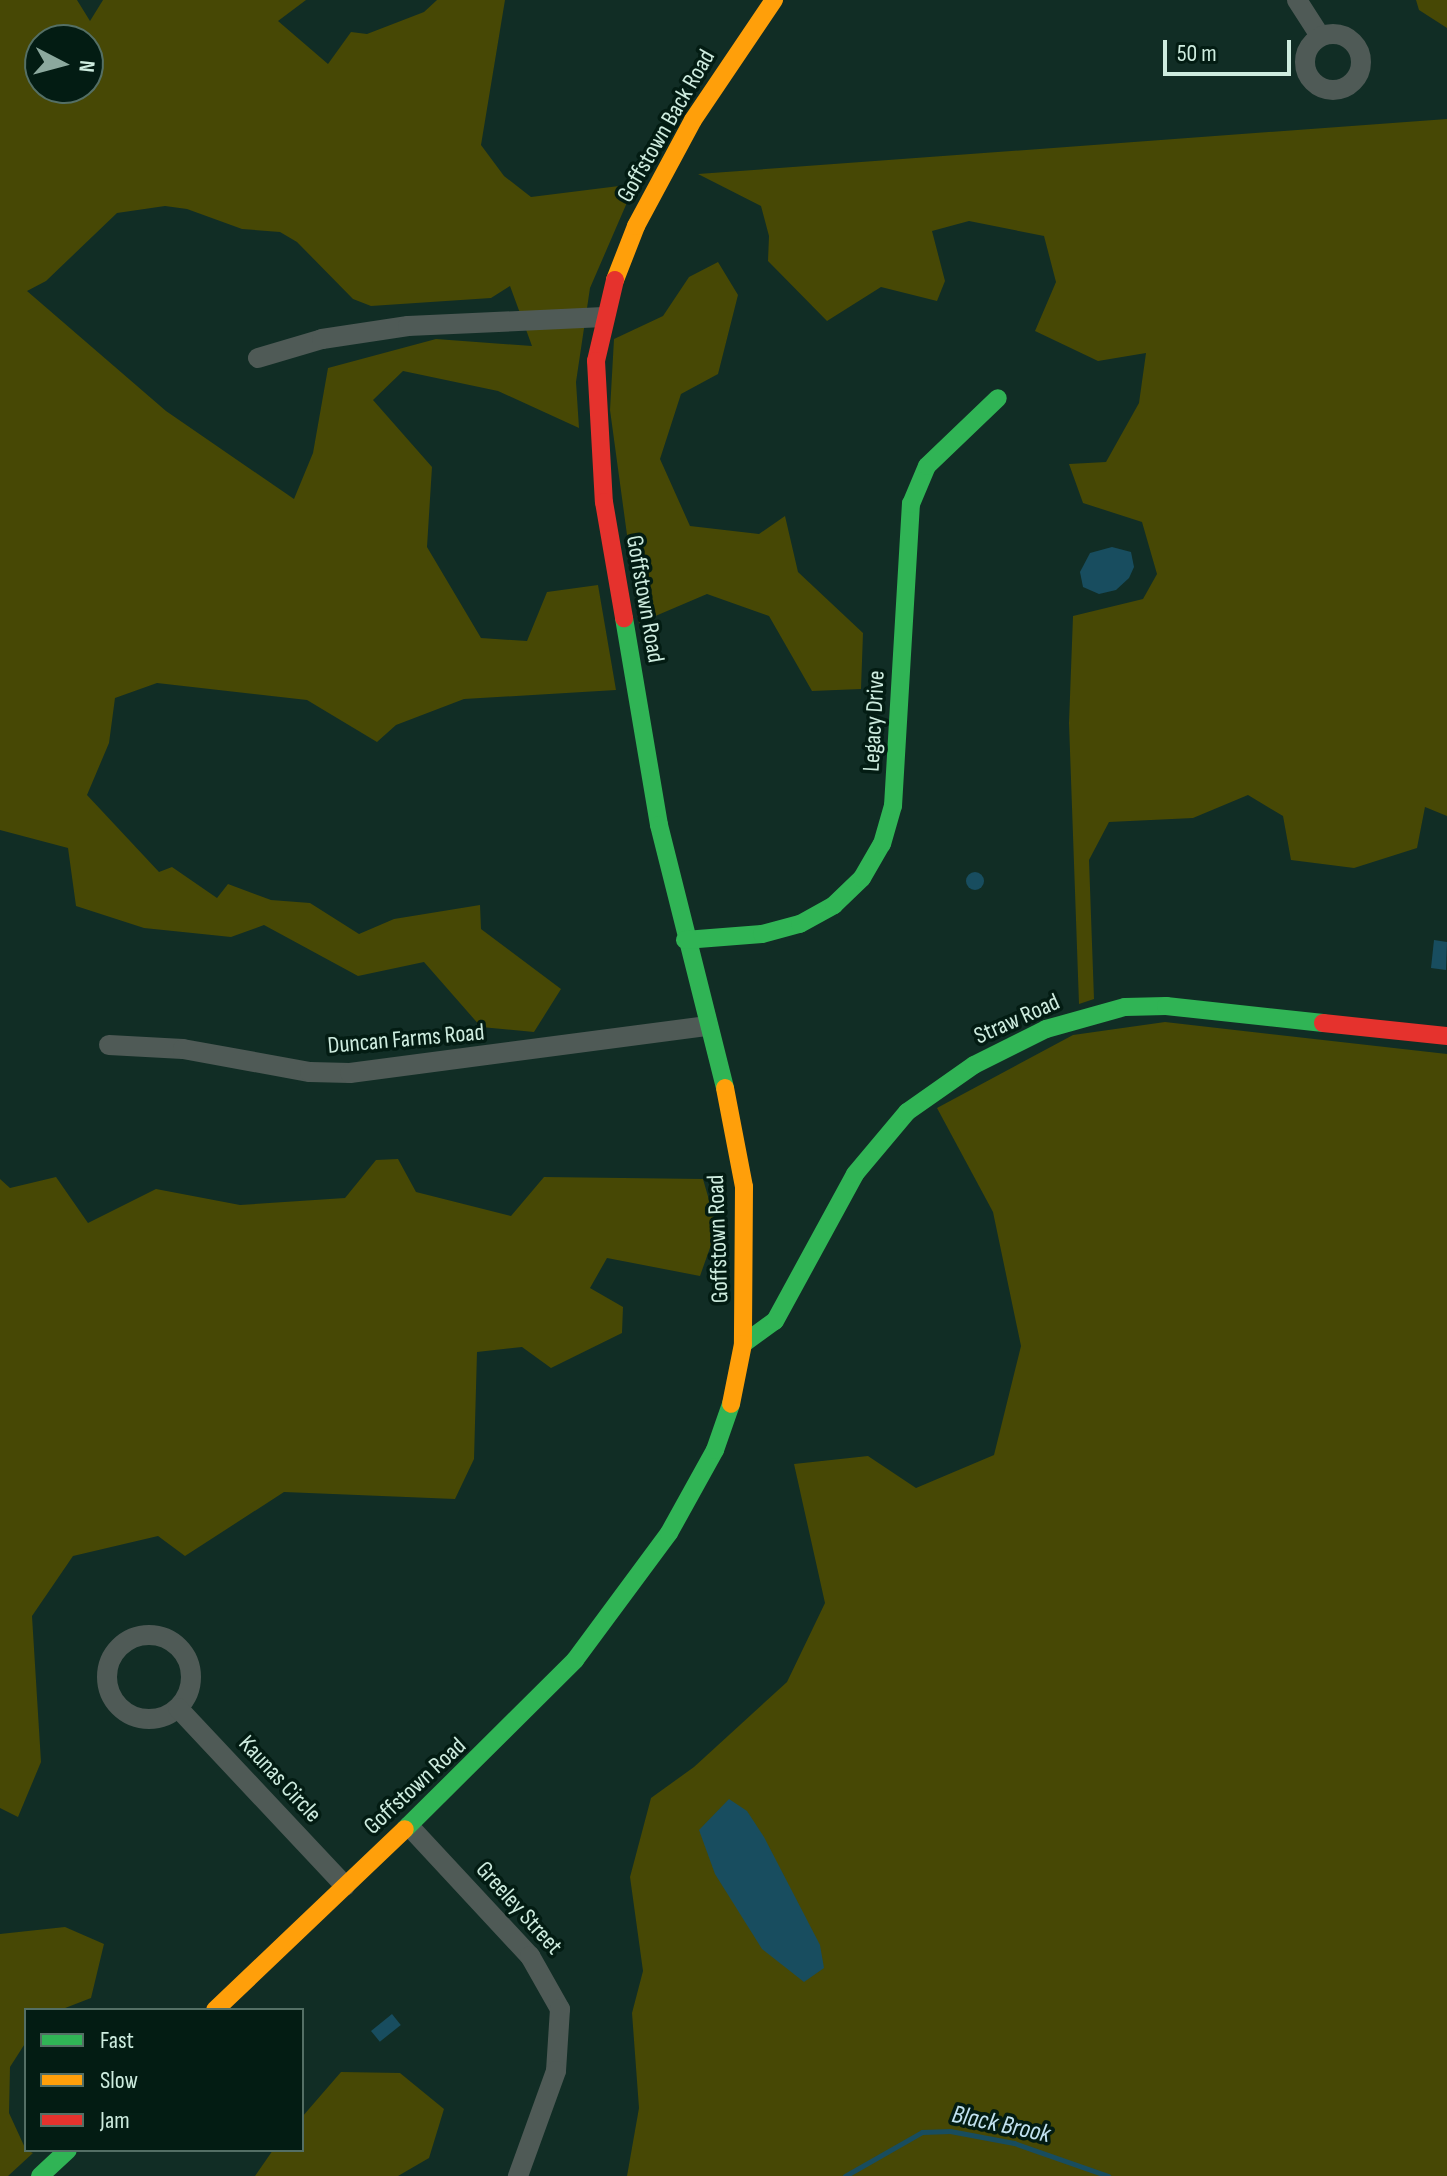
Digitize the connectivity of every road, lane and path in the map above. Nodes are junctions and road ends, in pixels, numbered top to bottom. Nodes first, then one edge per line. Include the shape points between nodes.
1 (774, 0) edge
2 (1297, 0) edge
3 (1320, 36) dead end
4 (612, 283) joint
5 (604, 317) junction
6 (258, 358) dead end
7 (998, 398) dead end
8 (685, 940) junction
9 (708, 1026) junction
10 (1447, 1036) edge
11 (109, 1045) dead end
12 (743, 1344) junction
13 (178, 1708) junction
14 (409, 1826) junction
15 (345, 1886) junction
16 (217, 2008) edge
17 (66, 2152) edge
18 (40, 2176) edge
19 (518, 2176) edge

1 - 4 main road, Goffstown Back Road via 693,120
2 - 3 street
4 - 5 main road, Goffstown Road
5 - 6 street via 408,326 322,339
5 - 8 main road, Goffstown Road via 595,402 601,481 659,825
7 - 8 main road, Legacy Drive via 927,466 911,504 893,806 882,844 844,896 800,924 762,934
8 - 9 main road, Goffstown Road
9 - 11 street, Duncan Farms Road via 350,1073 310,1072 183,1049
9 - 12 main road, Goffstown Road via 744,1187
10 - 12 main road, Straw Road via 1166,1006 1112,1010 1046,1029 974,1065 907,1112 855,1174 775,1321
12 - 14 main road, Goffstown Road via 715,1450 636,1581 529,1710
13 - 13 street via 191,1676 176,1644 152,1634 119,1646 106,1678 115,1703 145,1719
13 - 15 street, Kaunas Circle
14 - 15 main road, Goffstown Road
14 - 19 street, Greeley Street via 530,1956 560,2009 556,2071
15 - 16 main road, Goffstown Road
17 - 18 main road

